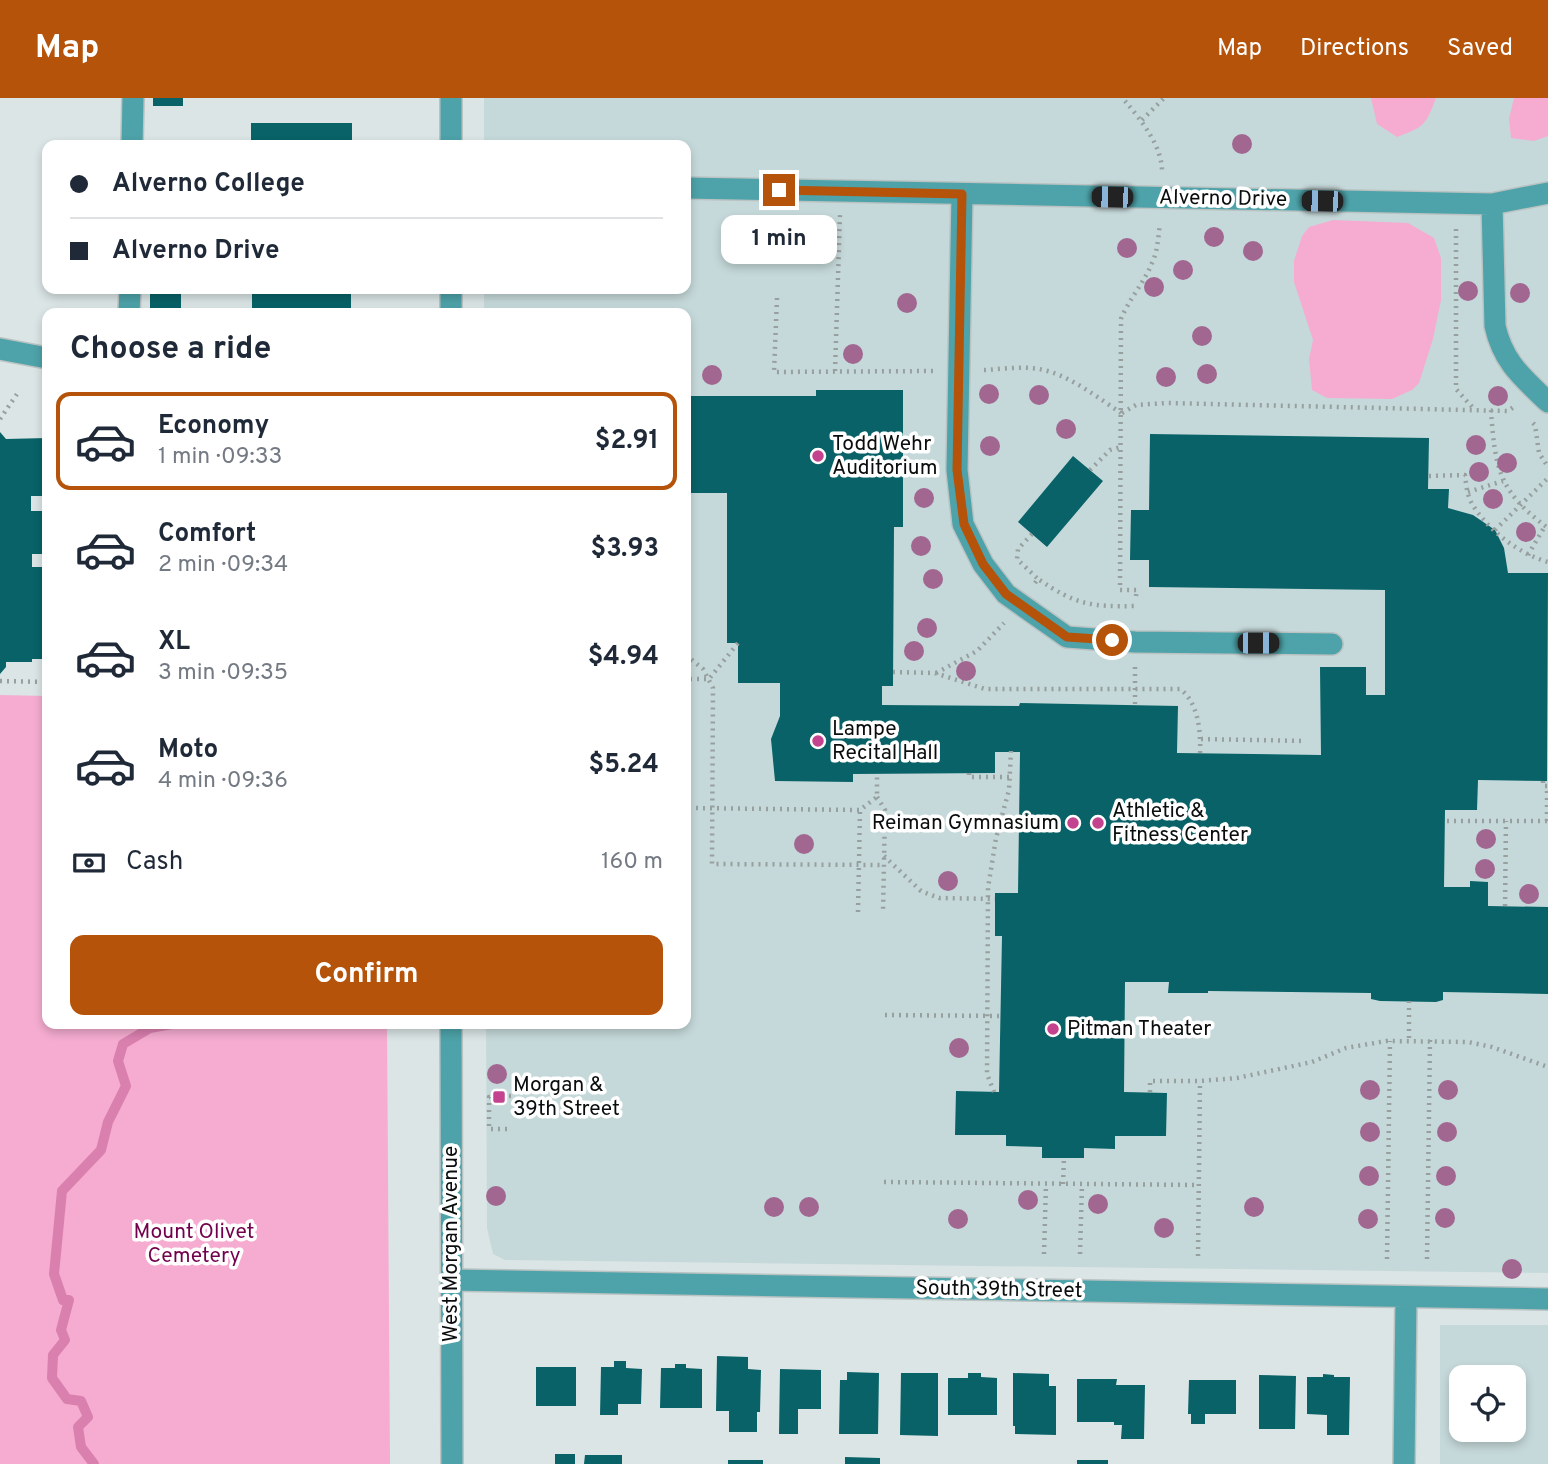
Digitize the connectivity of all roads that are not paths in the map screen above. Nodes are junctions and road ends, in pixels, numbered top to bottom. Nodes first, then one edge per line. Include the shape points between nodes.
1 (133, 98) edge
2 (451, 98) edge
3 (132, 140) edge
4 (451, 140) edge
5 (691, 188) edge
6 (1548, 192) edge
7 (962, 194) junction
8 (1492, 204) junction
9 (0, 349) edge
10 (42, 357) edge
11 (1548, 402) edge
12 (1332, 644) dead end
13 (451, 1029) edge
14 (451, 1280) junction
15 (1406, 1297) junction
16 (1548, 1299) edge
17 (452, 1464) edge
18 (1404, 1464) edge

1 - 3 street
2 - 4 street
5 - 7 street, Alverno Drive
6 - 8 street, Alverno Drive
7 - 8 street, Alverno Drive
7 - 12 street via 957,470 964,524 983,564 1006,594 1067,637
8 - 11 street via 1499,344 1514,369
9 - 10 street
13 - 14 street, West Morgan Avenue
14 - 15 street, South 39th Street
14 - 17 street, West Morgan Avenue
15 - 16 street, South 39th Street
15 - 18 street

